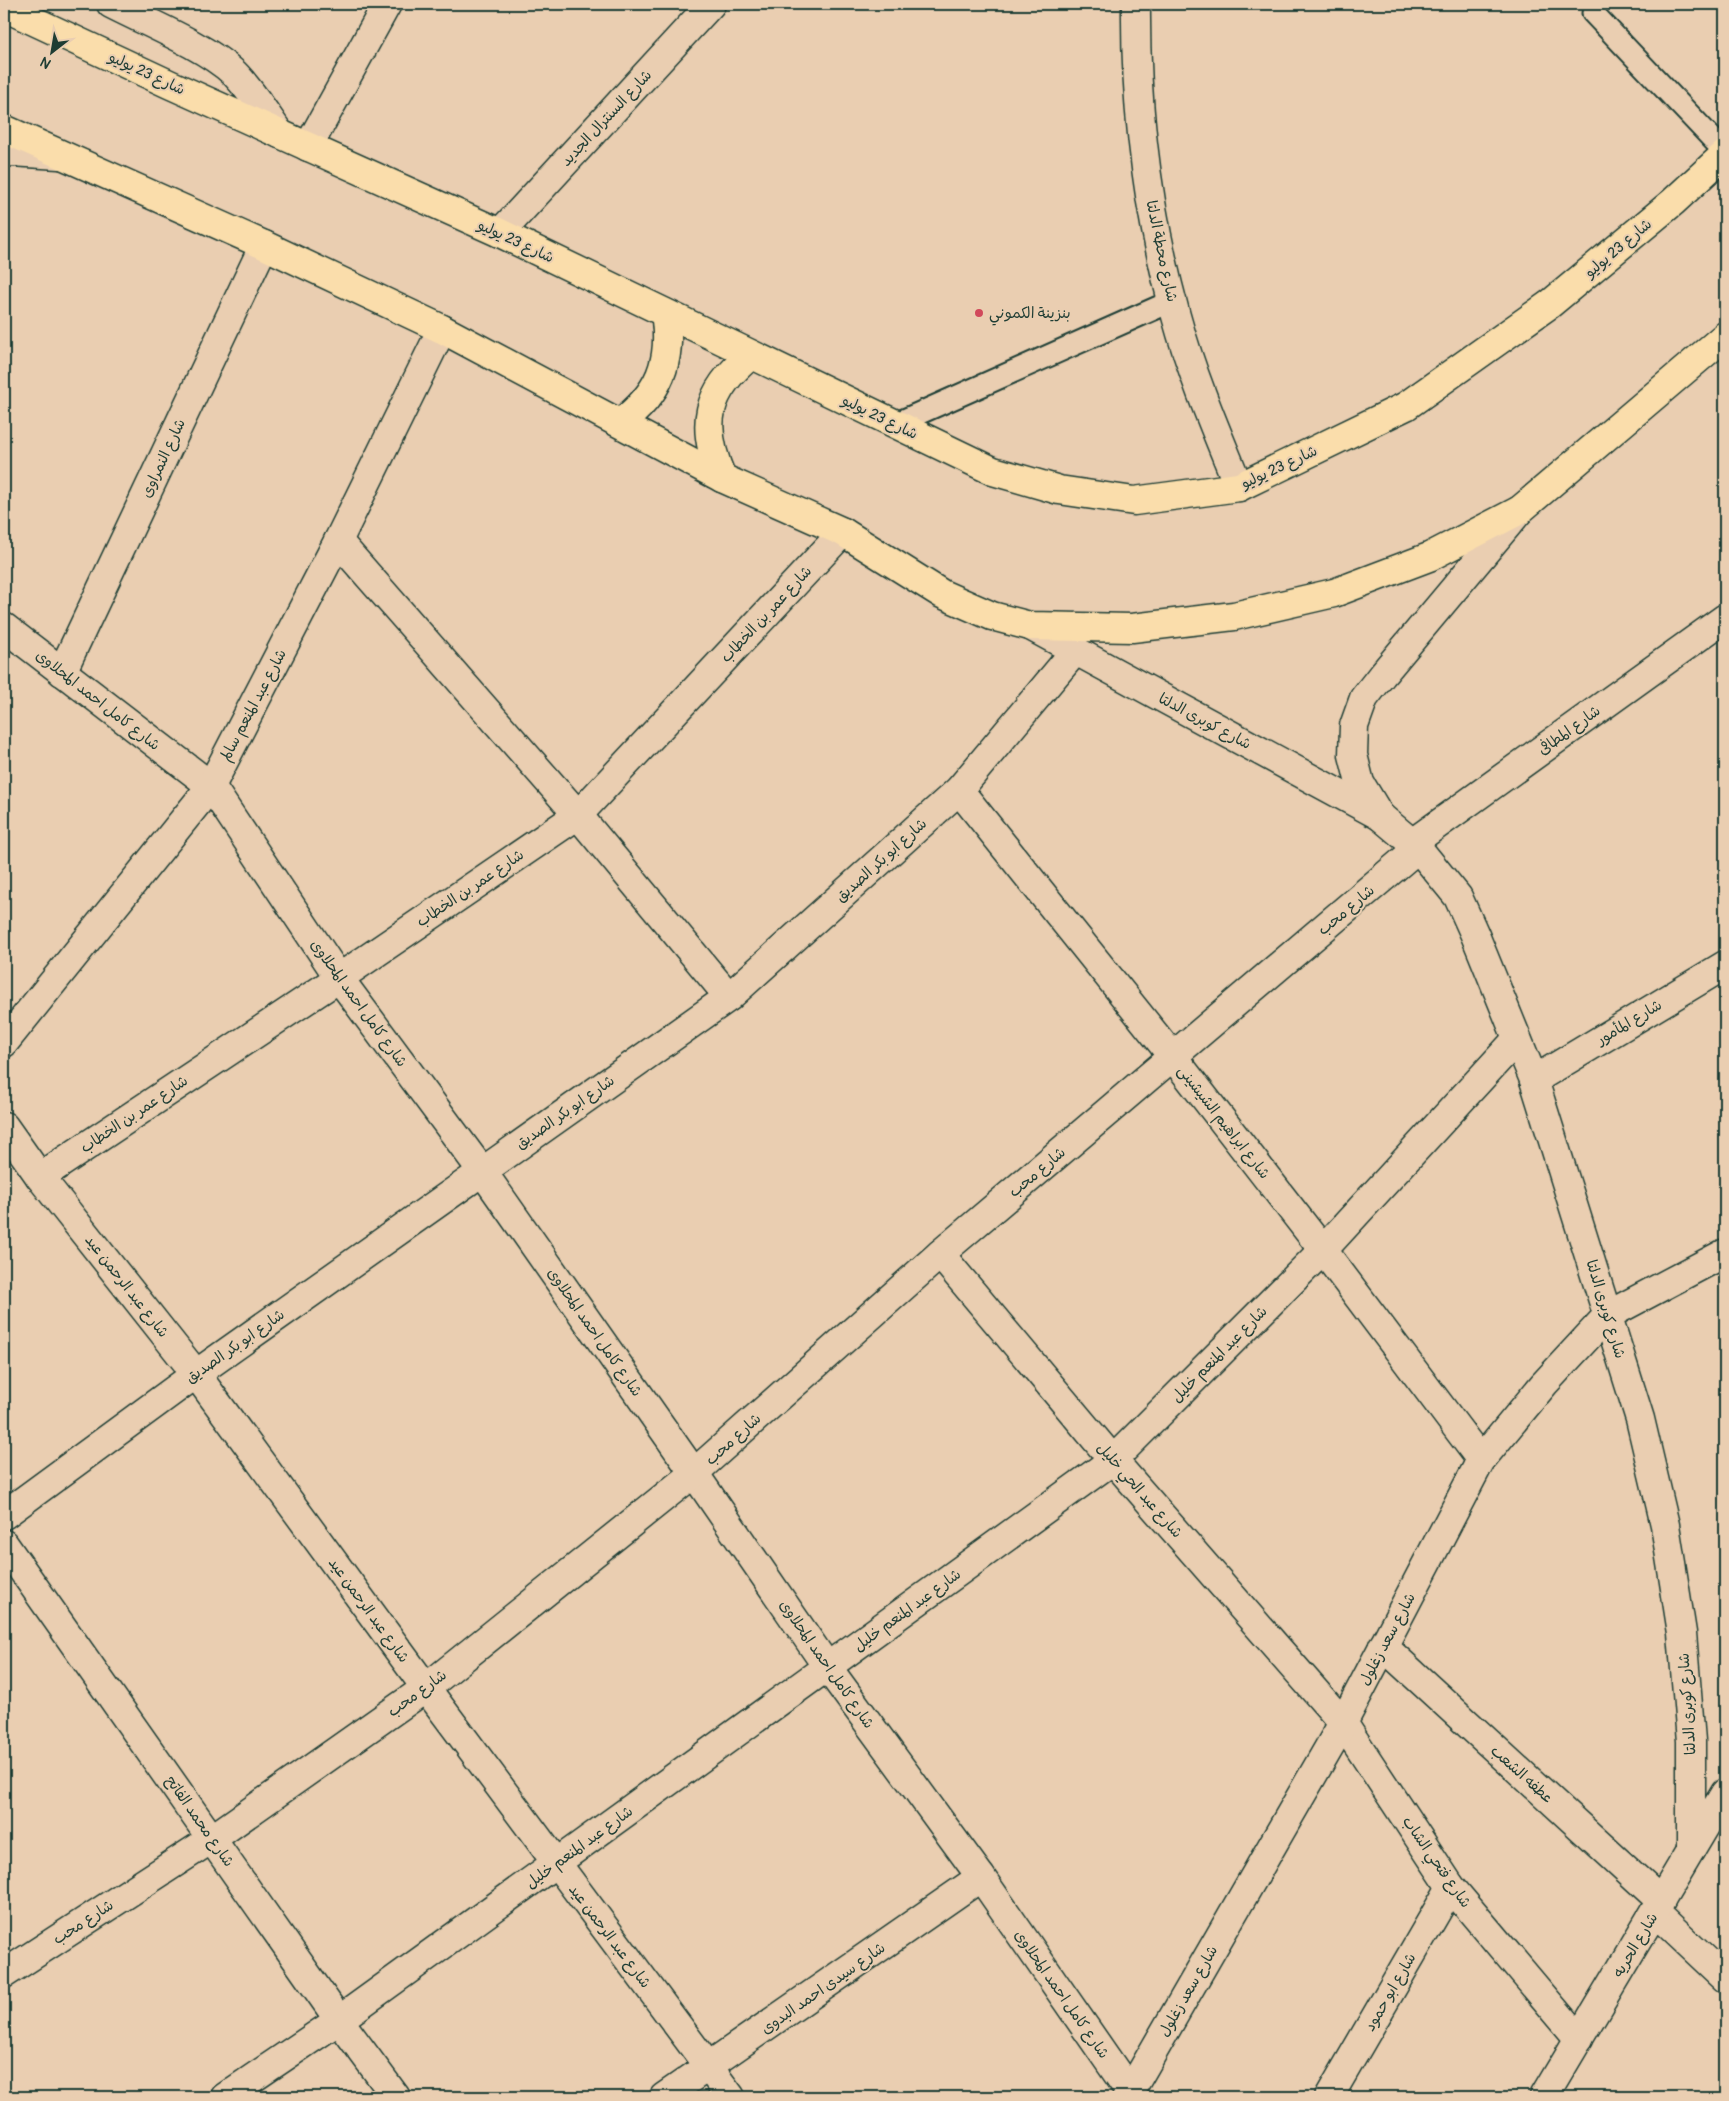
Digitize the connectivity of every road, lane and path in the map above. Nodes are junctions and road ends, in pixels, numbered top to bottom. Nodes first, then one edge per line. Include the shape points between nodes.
1 (111, 4) edge
2 (386, 4) edge
3 (712, 4) edge
4 (1136, 4) edge
5 (4, 7) edge
6 (1593, 13) dead end
7 (4, 129) edge
8 (280, 134) junction
9 (308, 146) junction
10 (4, 153) edge
11 (1725, 153) edge
12 (62, 156) junction
13 (500, 233) junction
14 (264, 245) junction
15 (1172, 302) junction
16 (665, 313) junction
17 (442, 329) junction
18 (1725, 336) edge
19 (751, 355) junction
20 (620, 423) junction
21 (895, 424) junction
22 (722, 478) junction
23 (1240, 487) junction
24 (1520, 510) junction
25 (843, 532) junction
26 (338, 541) junction
27 (1725, 618) edge
28 (1030, 626) junction
29 (6, 633) edge
30 (1075, 651) junction
31 (62, 672) junction
32 (210, 786) junction
33 (959, 790) junction
34 (578, 815) junction
35 (1380, 816) junction
36 (1415, 846) junction
37 (1725, 965) edge
38 (339, 978) junction
39 (729, 997) junction
40 (1516, 1039) junction
41 (4, 1043) edge
42 (1173, 1057) junction
43 (1534, 1080) junction
44 (4, 1126) edge
45 (482, 1171) junction
46 (40, 1177) junction
47 (1323, 1250) junction
48 (1725, 1253) edge
49 (940, 1254) junction
50 (1608, 1315) junction
51 (196, 1374) junction
52 (1113, 1460) junction
53 (1481, 1460) junction
54 (694, 1473) junction
55 (4, 1515) edge
56 (4, 1544) edge
57 (1383, 1646) junction
58 (828, 1668) junction
59 (426, 1688) junction
60 (1343, 1723) junction
61 (1725, 1793) edge
62 (212, 1838) junction
63 (1691, 1850) junction
64 (556, 1863) junction
65 (981, 1877) junction
66 (1451, 1887) junction
67 (1658, 1906) junction
68 (4, 1974) edge
69 (1725, 1978) edge
70 (339, 2020) junction
71 (1579, 2039) junction
72 (709, 2067) junction
73 (1129, 2095) edge
74 (1334, 2096) edge
75 (224, 2097) edge
76 (396, 2097) edge
77 (664, 2097) edge
78 (732, 2097) edge
79 (1544, 2097) edge

1 - 8 street via 203,51 232,72 248,88
2 - 9 street
3 - 13 street, شارع السنترال الجديد
4 - 15 street, شارع محطة الدلتا via 1141,138 1154,228
5 - 8 main road, شارع 23 يوليو
6 - 11 lane
7 - 12 main road
8 - 9 main road, شارع 23 يوليو
9 - 13 main road, شارع 23 يوليو
10 - 12 street
11 - 23 main road, شارع 23 يوليو via 1673,202 1550,304 1406,406
12 - 14 main road
13 - 16 main road, شارع 23 يوليو
14 - 17 main road
14 - 31 street, شارع النمراوى
15 - 21 lane
15 - 23 street, شارع محطة الدلتا via 1204,403
16 - 19 main road, شارع 23 يوليو
16 - 20 main road via 668,334 661,376 637,411
17 - 20 main road
17 - 26 street, شارع عبد المنعم سالم
18 - 24 main road
19 - 21 main road, شارع 23 يوليو
19 - 22 main road via 733,370 720,388 711,410 709,433 713,456
20 - 22 main road
21 - 23 main road, شارع 23 يوليو via 993,472 1059,490 1134,501
22 - 25 main road
24 - 28 main road via 1429,557 1334,593 1234,616 1142,627
24 - 35 street, شارع كوبرى الدلتا via 1364,698 1354,726 1353,755 1360,783
25 - 28 main road via 942,594 992,616
25 - 34 street, شارع عمر بن الخطاب
26 - 32 street, شارع عبد المنعم سالم
26 - 34 street
27 - 36 street, شارع المطافى
28 - 30 street, شارع كوبرى الدلتا
29 - 31 street, شارع كامل احمد المحلاوى
30 - 33 street, شارع ابو بكر الصديق
30 - 35 street, شارع كوبرى الدلتا
31 - 32 street, شارع كامل احمد المحلاوى
32 - 38 street, شارع كامل احمد المحلاوى
32 - 41 street, شارع عبد المنعم سالم
33 - 39 street, شارع ابو بكر الصديق
33 - 42 street, شارع ابراهيم الشيشينى
34 - 38 street, شارع عمر بن الخطاب
34 - 39 street
35 - 36 street, شارع كوبرى الدلتا
36 - 40 street, شارع كوبرى الدلتا via 1458,896
36 - 42 street, شارع محب
37 - 43 street, شارع المأمور
38 - 45 street, شارع كامل احمد المحلاوى
38 - 46 street, شارع عمر بن الخطاب
39 - 45 street, شارع ابو بكر الصديق
40 - 43 street, شارع كوبرى الدلتا
40 - 47 street, شارع عبد المنعم خليل
42 - 47 street, شارع ابراهيم الشيشينى
42 - 49 street, شارع محب
43 - 50 street, شارع كوبرى الدلتا
44 - 46 street, شارع عبد الرحمن عيد
45 - 51 street, شارع ابو بكر الصديق
45 - 54 street, شارع كامل احمد المحلاوى
46 - 51 street, شارع عبد الرحمن عيد
47 - 52 street, شارع عبد المنعم خليل
47 - 53 street, شارع ابراهيم الشيشينى
48 - 50 street, شارع سعد زغلول
49 - 52 street, شارع عبد الحي خليل
49 - 54 street, شارع محب
50 - 53 street, شارع سعد زغلول via 1544,1384
50 - 63 street, شارع كوبرى الدلتا via 1640,1419 1665,1525 1682,1633 1691,1741
51 - 55 street, شارع ابو بكر الصديق
51 - 59 street, شارع عبد الرحمن عيد
52 - 58 street, شارع عبد المنعم خليل
52 - 60 street, شارع عبد الحي خليل
53 - 57 street, شارع سعد زغلول
54 - 58 street, شارع كامل احمد المحلاوى
54 - 59 street, شارع محب
56 - 62 street, شارع محمد الفاتح
57 - 60 street, شارع سعد زغلول
57 - 67 street, عطفه الشعب
58 - 64 street, شارع عبد المنعم خليل
58 - 65 street, شارع كامل احمد المحلاوى
59 - 62 street, شارع محب
59 - 64 street, شارع عبد الرحمن عيد
60 - 66 street, شارع فتحي الشاب
60 - 73 street, شارع سعد زغلول
61 - 63 street, شارع الحريه
62 - 68 street, شارع محب
62 - 70 street, شارع محمد الفاتح
63 - 67 street, شارع الحريه
64 - 70 street, شارع عبد المنعم خليل
64 - 72 street, شارع عبد الرحمن عيد
65 - 72 street, شارع سيدى احمد البدوى
65 - 73 street, شارع كامل احمد المحلاوى
66 - 71 street, شارع فتحي الشاب
66 - 74 street, شارع ابو حمود
67 - 69 street, عطفه الشعب
67 - 71 street, شارع الحريه
70 - 75 street, شارع عبد المنعم خليل
70 - 76 street, شارع محمد الفاتح
71 - 79 street, شارع الحريه
72 - 77 street, شارع سيدى احمد البدوى
72 - 78 street, شارع عبد الرحمن عيد

